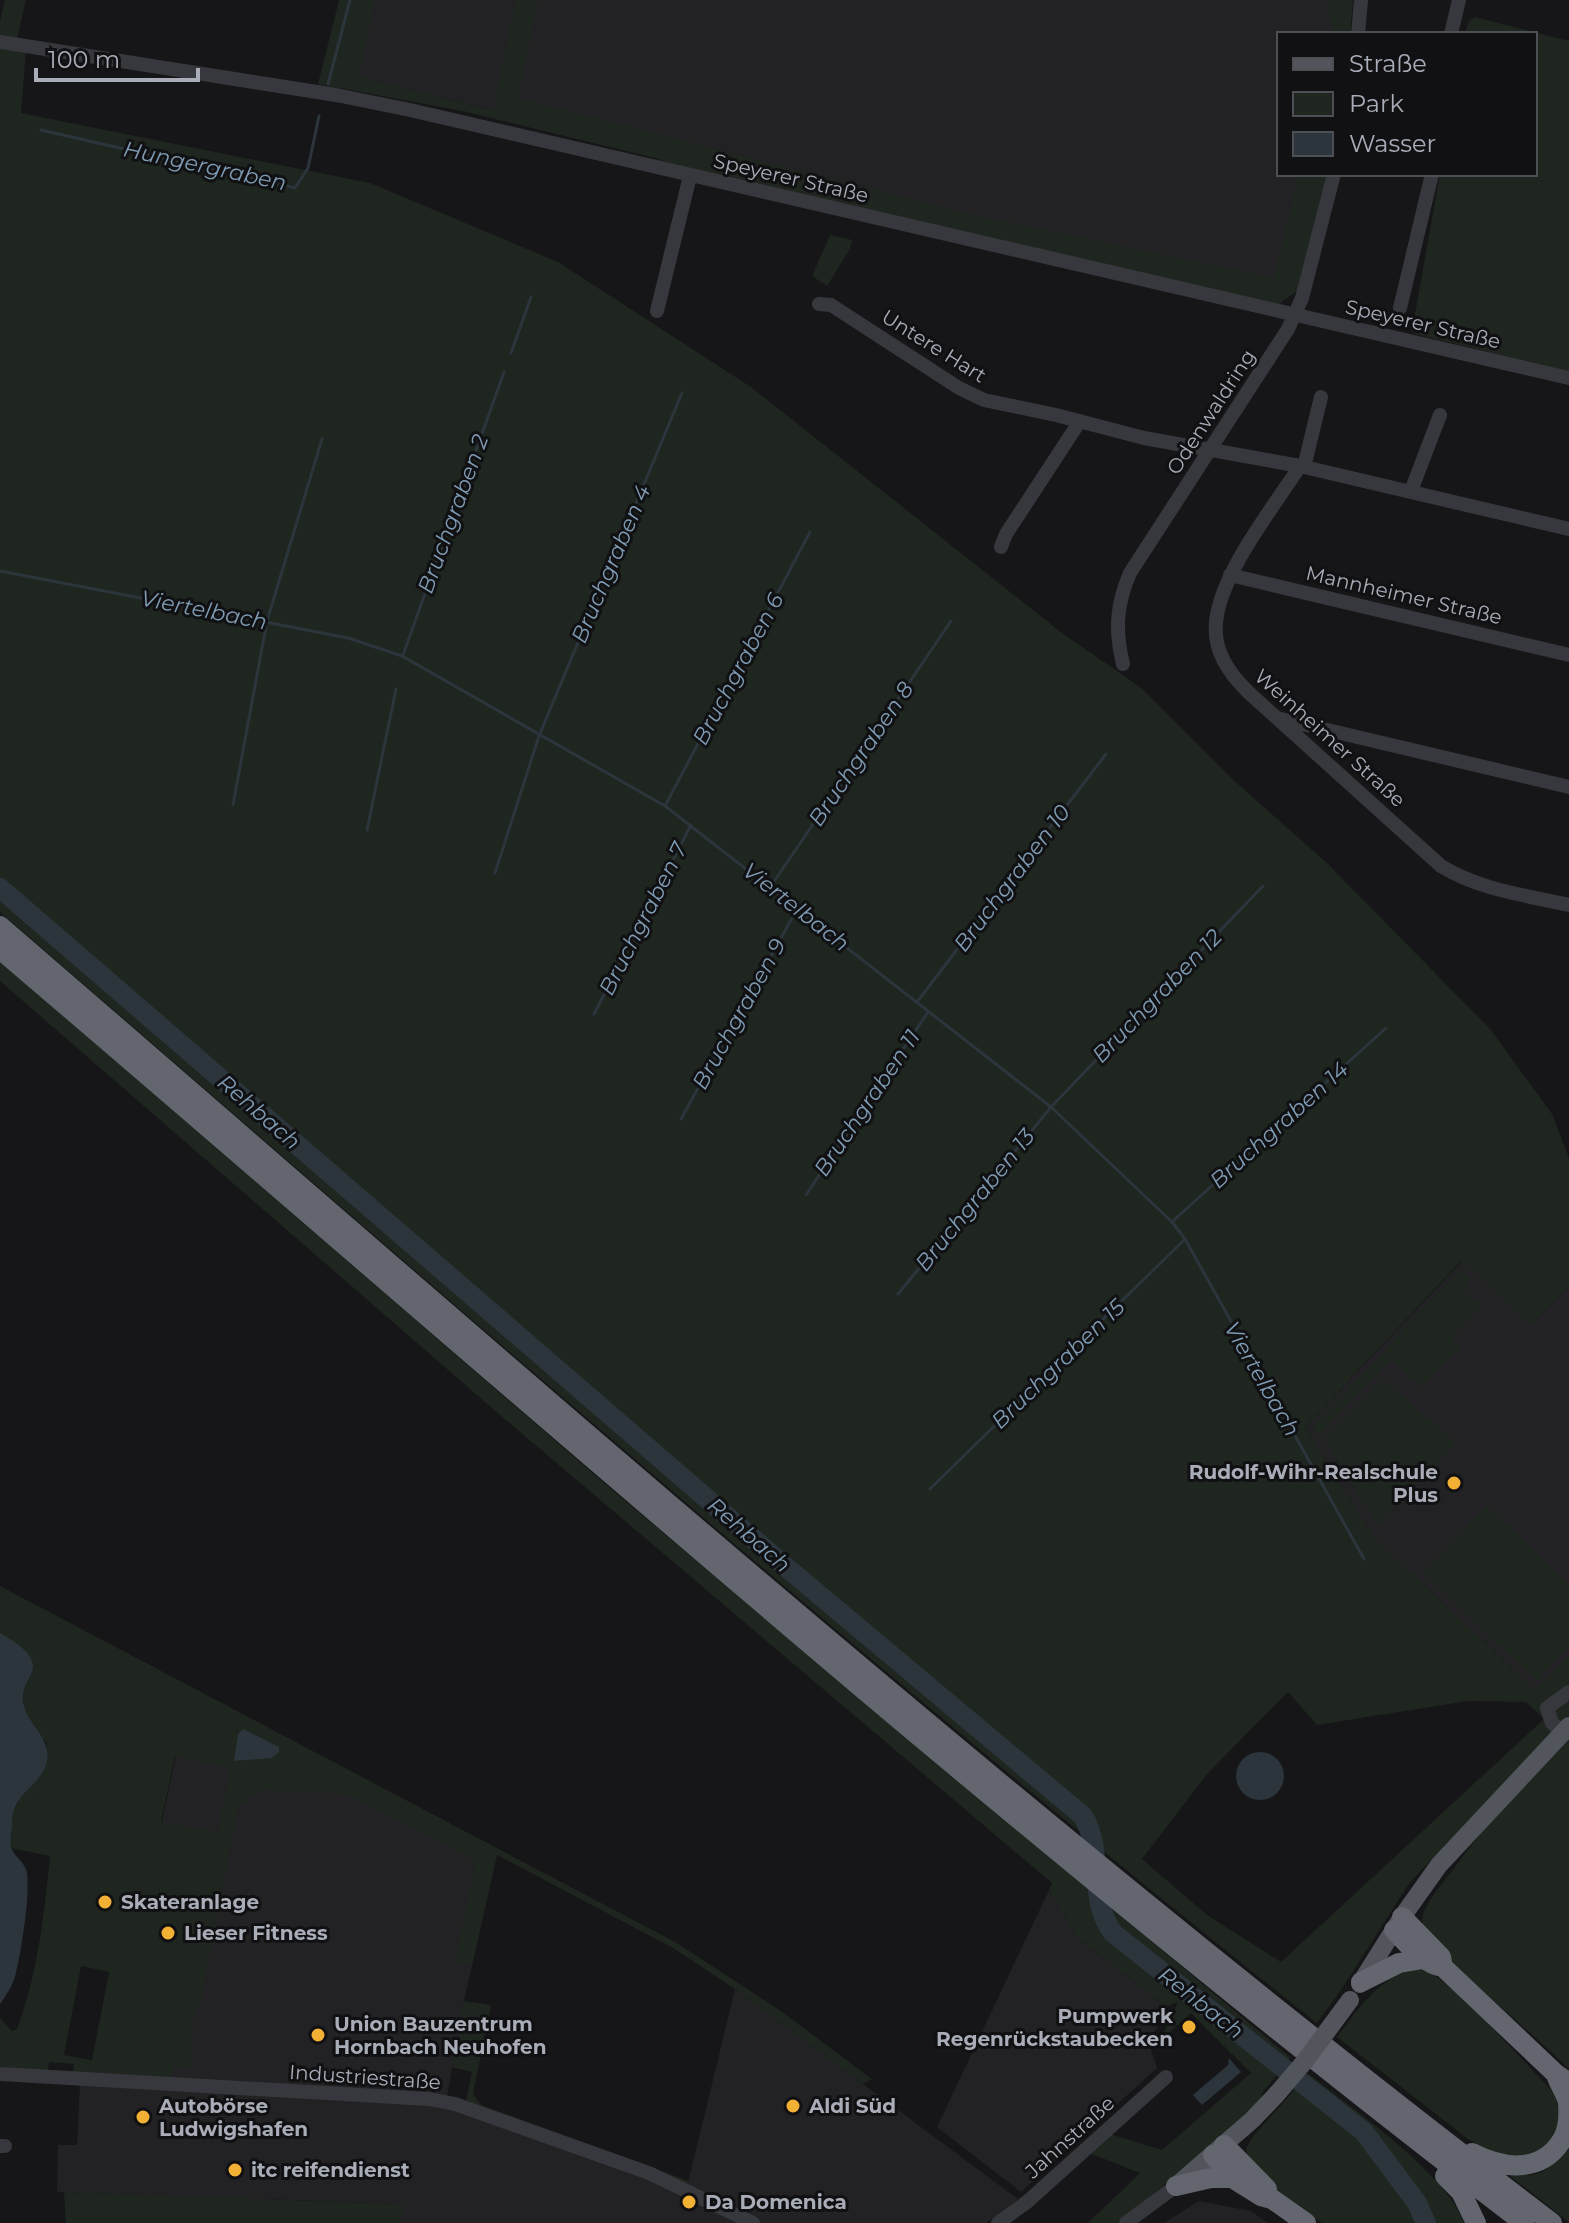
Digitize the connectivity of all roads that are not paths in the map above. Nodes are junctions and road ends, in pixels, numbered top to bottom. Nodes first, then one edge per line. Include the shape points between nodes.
1 (1361, 0) edge
2 (1459, 0) edge
3 (1358, 32) edge
4 (1451, 32) edge
5 (0, 42) edge
6 (690, 176) junction
7 (1333, 176) edge
8 (1432, 176) edge
9 (819, 304) dead end
10 (1400, 308) dead end
11 (657, 311) dead end
12 (1294, 316) junction
13 (1569, 378) edge
14 (1321, 397) dead end
15 (1440, 415) dead end
16 (1080, 421) junction
17 (1213, 448) junction
18 (1302, 466) junction
19 (1411, 491) junction
20 (1569, 529) edge
21 (1001, 547) dead end
22 (1230, 575) junction
23 (1569, 655) edge
24 (1123, 664) dead end
25 (1279, 719) junction
26 (1569, 787) edge
27 (1569, 905) edge
28 (0, 926) edge
29 (0, 949) edge
30 (1569, 1692) edge
31 (1566, 1729) edge
32 (1096, 1873) junction
33 (1398, 1924) junction
34 (1423, 1959) junction
35 (1443, 1967) junction
36 (1361, 1982) junction
37 (0, 2074) edge
38 (1166, 2077) dead end
39 (1563, 2079) edge
40 (1439, 2137) junction
41 (1219, 2150) junction
42 (1438, 2158) junction
43 (1232, 2178) junction
44 (1176, 2186) junction
45 (1272, 2199) junction
46 (753, 2223) edge
47 (998, 2223) edge
48 (1126, 2223) edge
49 (1306, 2223) edge
50 (1476, 2223) edge
51 (1524, 2223) edge
52 (1552, 2223) edge

1 - 3 street
2 - 4 street
5 - 6 street, Speyerer Straße via 336,95
6 - 11 street
6 - 12 street, Speyerer Straße
7 - 12 street, Odenwaldring
8 - 10 street
9 - 16 street, Untere Hart via 831,305 984,400
12 - 13 street, Speyerer Straße
12 - 17 street, Odenwaldring
14 - 18 street, Weinheimer Straße
15 - 19 street
16 - 17 street, Untere Hart
16 - 21 street
17 - 18 street, Untere Hart
17 - 24 street, Odenwaldring via 1122,591 1116,636
18 - 19 street, Untere Hart
18 - 22 street, Weinheimer Straße
19 - 20 street, Untere Hart
22 - 23 street, Mannheimer Straße
22 - 25 street, Weinheimer Straße via 1216,622 1220,656 1236,681
25 - 26 street
25 - 27 street, Weinheimer Straße via 1441,866 1488,887
28 - 32 highway via 596,1441 1084,1852
29 - 32 highway via 601,1467
30 - 31 street via 1547,1708 1552,1723
31 - 33 main road via 1460,1840
32 - 40 highway
32 - 42 highway via 1108,1894
33 - 34 highway
33 - 35 highway via 1441,1957
33 - 36 main road
34 - 35 highway
34 - 36 highway via 1399,1963
35 - 39 highway
36 - 41 main road, bridge via 1305,2061
37 - 46 street, Industriestraße via 455,2104 649,2173
38 - 47 street, Jahnstraße
39 - 40 highway via 1569,2120 1565,2135 1547,2158 1504,2165
40 - 52 highway
41 - 43 highway
41 - 44 main road
41 - 45 highway
42 - 50 highway
42 - 51 highway
43 - 44 highway
43 - 45 highway
44 - 48 street
45 - 49 highway

